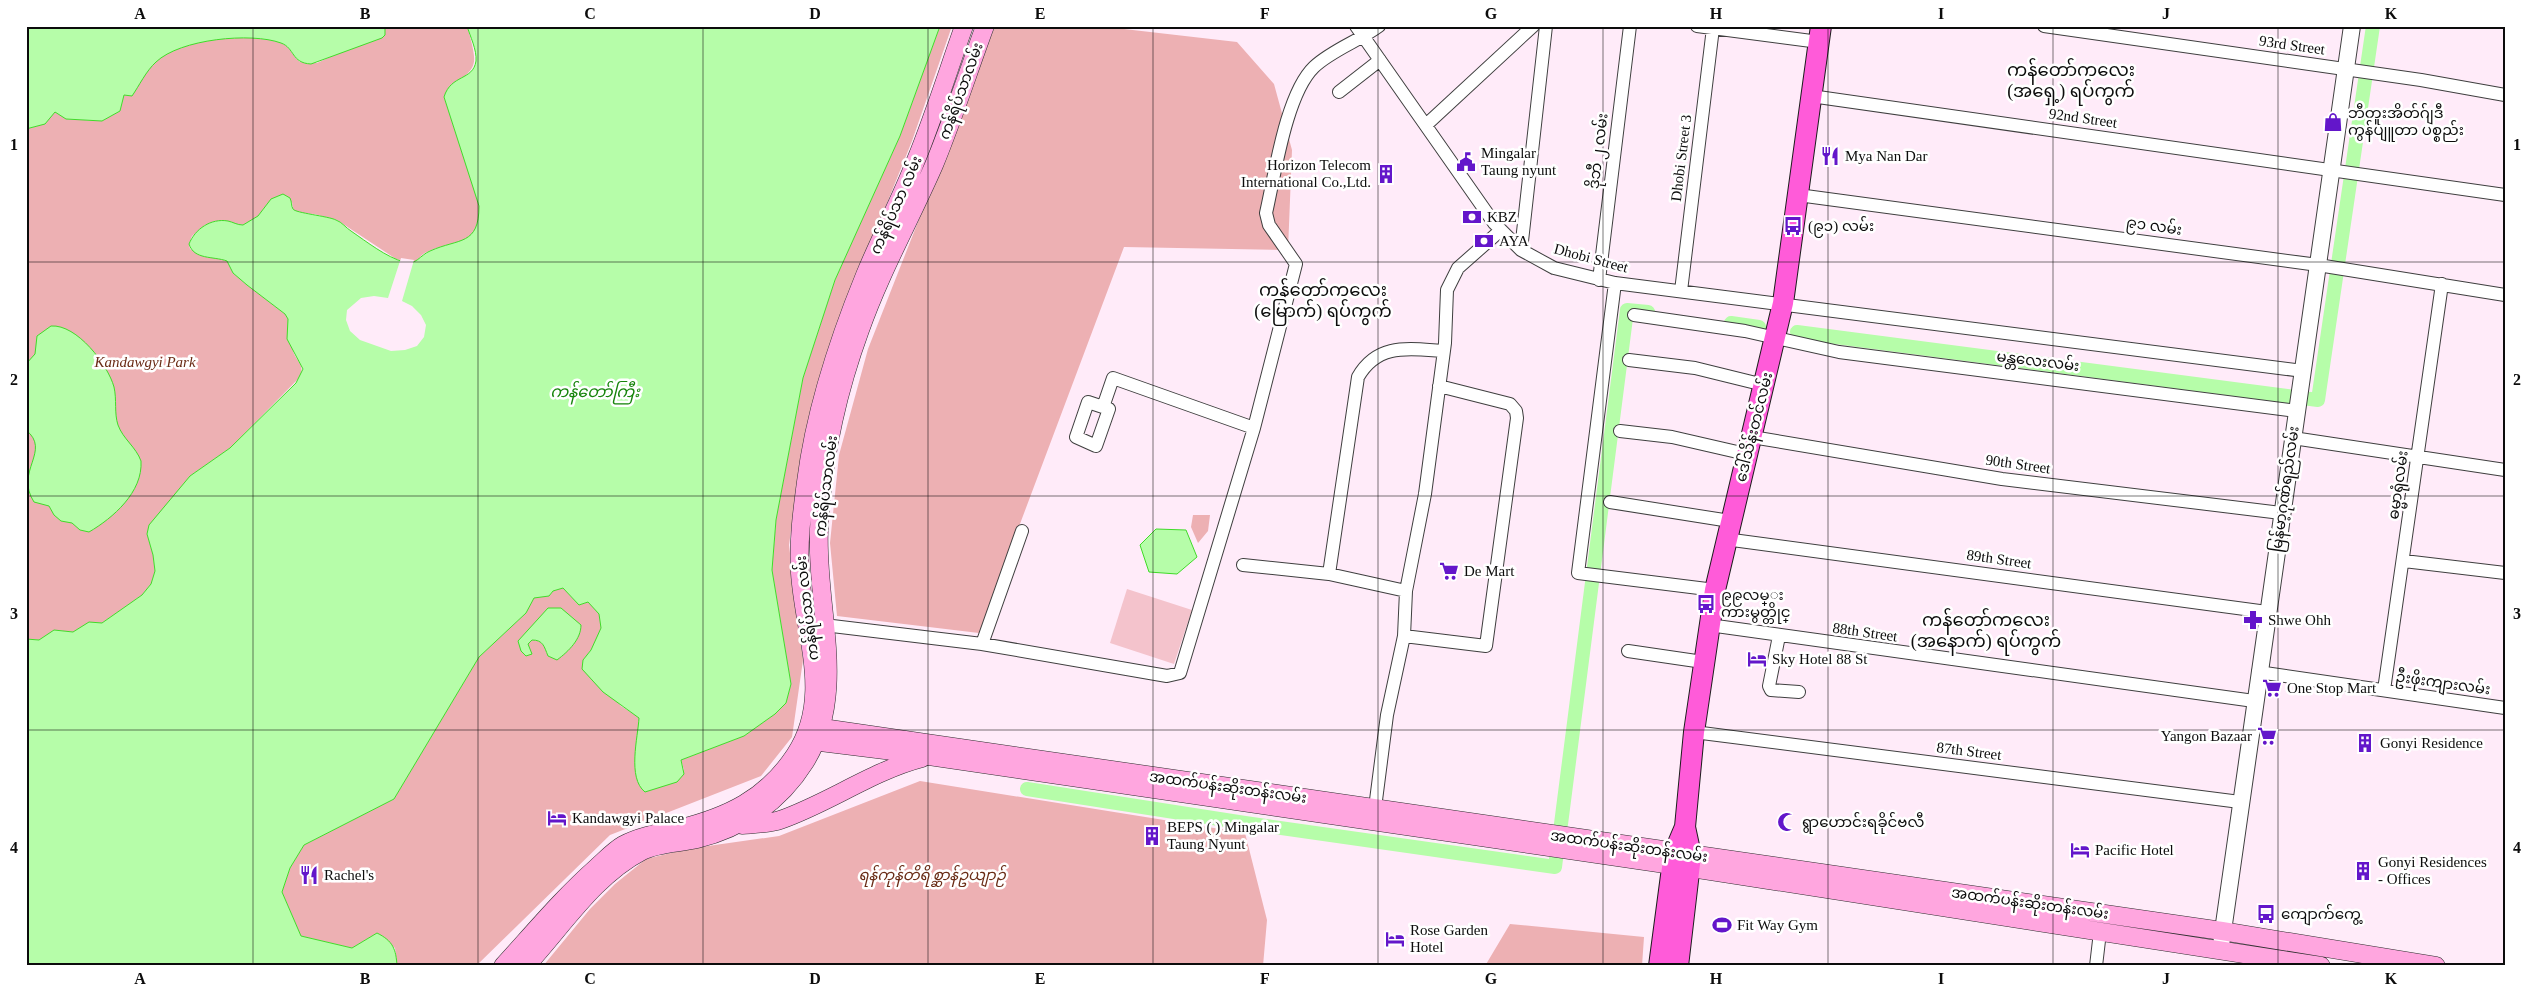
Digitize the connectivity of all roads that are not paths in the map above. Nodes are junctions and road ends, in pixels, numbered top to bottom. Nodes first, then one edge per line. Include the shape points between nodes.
1 (964, 26) edge
2 (984, 26) edge
3 (1356, 26) edge
4 (1379, 26) edge
5 (1534, 26) edge
6 (1546, 26) edge
7 (1630, 26) edge
8 (1697, 26) edge
9 (2044, 26) edge
10 (2352, 26) edge
11 (1713, 28) junction
12 (1820, 34) edge
13 (1363, 37) junction
14 (1380, 60) junction
15 (2346, 70) junction
16 (1339, 92) dead end
17 (2505, 95) edge
18 (1811, 96) junction
19 (1426, 125) junction
20 (2331, 170) junction
21 (1798, 195) junction
22 (2505, 195) edge
23 (1501, 230) junction
24 (1520, 250) junction
25 (2318, 265) junction
26 (1599, 280) junction
27 (1615, 283) junction
28 (2442, 284) junction
29 (1681, 291) junction
30 (2505, 295) edge
31 (1784, 303) junction
32 (1634, 315) dead end
33 (1776, 338) junction
34 (1444, 351) junction
35 (1629, 360) dead end
36 (2302, 371) junction
37 (1764, 385) junction
38 (1439, 386) junction
39 (1103, 407) dead end
40 (2296, 411) junction
41 (1254, 428) junction
42 (1620, 432) dead end
43 (2293, 438) junction
44 (1749, 446) junction
45 (2419, 456) junction
46 (2505, 470) edge
47 (1610, 502) dead end
48 (2281, 513) junction
49 (1728, 530) junction
50 (1022, 531) dead end
51 (2404, 561) junction
52 (1243, 565) dead end
53 (2505, 573) edge
54 (1329, 574) junction
55 (1715, 590) junction
56 (1406, 591) junction
57 (2267, 612) junction
58 (824, 625) junction
59 (1710, 625) junction
60 (1404, 636) junction
61 (1779, 636) junction
62 (982, 644) junction
63 (1628, 651) dead end
64 (1704, 662) junction
65 (2258, 672) junction
66 (2384, 690) junction
67 (1799, 692) dead end
68 (2254, 701) junction
69 (2505, 708) edge
70 (1694, 732) junction
71 (813, 734) junction
72 (930, 756) junction
73 (988, 758) junction
74 (2240, 802) junction
75 (1373, 815) junction
76 (739, 825) junction
77 (696, 832) junction
78 (1682, 860) junction
79 (2004, 909) junction
80 (2222, 931) junction
81 (2100, 932) junction
82 (2220, 951) junction
83 (2242, 960) edge
84 (503, 966) edge
85 (526, 966) edge
86 (1659, 966) edge
87 (1678, 966) edge
88 (2096, 966) edge
89 (2320, 966) edge
90 (2436, 966) edge

1 - 71 main road, ကန်ရိပ်သာ လမ်း via 917,160 866,273 821,399 799,536 800,575 816,683
2 - 58 main road, ကန်ရိပ်သာလမ်း via 934,163 860,329 844,382 823,486 819,530
3 - 13 street, Dhobi Street
4 - 13 street
5 - 19 street
6 - 24 street
7 - 26 street, ဒိုဘီ ၂ လမ်း
8 - 11 street
9 - 15 street, 93rd Street
10 - 15 street, မြန်မာ့ဂုဏ်ရည်လမ်း
11 - 12 street
11 - 29 street, Dhobi Street 3
12 - 18 main road, ဒေါ်သိန်းတင်လမ်း
13 - 14 street, Dhobi Street
13 - 41 street via 1315,66 1303,79 1282,144 1266,213 1269,225 1296,264
14 - 16 street
14 - 19 street, Dhobi Street
15 - 17 street, 93rd Street
15 - 20 street, မြန်မာ့ဂုဏ်ရည်လမ်း
18 - 20 street, 92nd Street
18 - 21 main road, ဒေါ်သိန်းတင်လမ်း
19 - 23 street, Dhobi Street
20 - 22 street, 92nd Street
20 - 25 street, မြန်မာ့ဂုဏ်ရည်လမ်း
21 - 25 street, ၉၁ လမ်း
21 - 31 main road, ဒေါ်သိန်းတင်လမ်း
23 - 24 street, Dhobi Street
23 - 34 street via 1458,268 1447,290
24 - 26 street, Dhobi Street via 1554,268
25 - 28 street, ၉၁ လမ်း
25 - 36 street, မြန်မာ့ဂုဏ်ရည်လမ်း
26 - 27 street, Dhobi Street
27 - 29 street, Dhobi Street
27 - 55 street via 1578,573
28 - 30 street, ၉၁ လမ်း
28 - 45 street, ဓမ္မာရုံလမ်း
29 - 31 street, Dhobi Street
31 - 33 main road, ဒေါ်သိန်းတင်လမ်း
31 - 36 street, မန္တလေးလမ်း
32 - 33 street, မန္တလေးလမ်း
33 - 37 main road, ဒေါ်သိန်းတင်လမ်း
33 - 40 street, မန္တလေးလမ်း via 1839,352
34 - 38 street
34 - 54 street via 1405,349 1387,352 1373,358 1358,377
35 - 37 street via 1696,368
36 - 40 street, မြန်မာ့ဂုဏ်ရည်လမ်း
37 - 44 main road, ဒေါ်သိန်းတင်လမ်း
38 - 56 street via 1425,494
38 - 60 street via 1510,404 1516,411 1488,634 1486,646
39 - 41 street via 1113,378
40 - 43 street, မြန်မာ့ဂုဏ်ရည်လမ်း
41 - 62 street via 1180,673 1167,676
42 - 44 street, 90th Street
43 - 45 street
43 - 48 street, မြန်မာ့ဂုဏ်ရည်လမ်း
44 - 48 street, 90th Street
44 - 49 main road, ဒေါ်သိန်းတင်လမ်း
45 - 46 street
45 - 51 street, ဓမ္မာရုံလမ်း
47 - 49 street, 89th Street
48 - 57 street, မြန်မာ့ဂုဏ်ရည်လမ်း
49 - 55 main road, ဒေါ်သိန်းတင်လမ်း
49 - 57 street, 89th Street
50 - 62 street
51 - 53 street
51 - 66 street, ဓမ္မာရုံလမ်း
52 - 54 street
54 - 56 street
55 - 59 main road, ဒေါ်သိန်းတင်လမ်း
56 - 60 street
57 - 65 street, မြန်မာ့ဂုဏ်ရည်လမ်း
58 - 62 street
58 - 71 main road, ကန်ရိပ်သာလမ်း via 829,686
59 - 61 street, 88th Street
59 - 64 main road, ဒေါ်သိန်းတင်လမ်း
60 - 75 street via 1387,715
61 - 67 street via 1769,686 1771,690
61 - 68 street, 88th Street
63 - 64 street
64 - 70 main road, ဒေါ်သိန်းတင်လမ်း
65 - 66 street, ဦးဖိုးကျားလမ်း
65 - 68 street, မြန်မာ့ဂုဏ်ရည်လမ်း
66 - 69 street, ဦးဖိုးကျားလမ်း
68 - 74 street, မြန်မာ့ဂုဏ်ရည်လမ်း
70 - 74 street, 87th Street
70 - 78 main road, ဒေါ်သိန်းတင်လမ်း
71 - 72 main road, အထက်ပန်းဆိုးတန်းလမ်း
71 - 73 main road, အထက်ပန်းဆိုးတန်းလမ်း
71 - 76 main road, ကန်ရိပ်သာလမ်း via 804,763 786,787 768,805
71 - 77 main road, ကန်ရိပ်သာ လမ်း via 762,792
72 - 73 main road, အထက်ပန်းဆိုးတန်းလမ်း
72 - 76 main road via 900,764 778,821
73 - 75 main road, အထက်ပန်းဆိုးတန်းလမ်း
74 - 80 street, မြန်မာ့ဂုဏ်ရည်လမ်း
75 - 78 main road, အထက်ပန်းဆိုးတန်းလမ်း
76 - 77 main road, ကန်ရိပ်သာလမ်း
77 - 84 main road, ကန်ရိပ်သာ လမ်း via 648,835 622,845 577,885
77 - 85 main road, ကန်ရိပ်သာလမ်း via 644,849 606,874
78 - 79 main road, အထက်ပန်းဆိုးတန်းလမ်း
78 - 86 main road via 1662,939
78 - 87 main road
79 - 80 main road, အထက်ပန်းဆိုးတန်းလမ်း
79 - 81 main road, အထက်ပန်းဆိုးတန်းလမ်း
80 - 82 street, မြန်မာ့ဂုဏ်ရည်လမ်း
80 - 90 main road, အထက်ပန်းဆိုးတန်းလမ်း
81 - 82 main road, အထက်ပန်းဆိုးတန်းလမ်း
81 - 88 street
82 - 83 main road, အထက်ပန်းဆိုးတန်းလမ်း
83 - 89 main road, အထက်ပန်းဆိုးတန်းလမ်း

